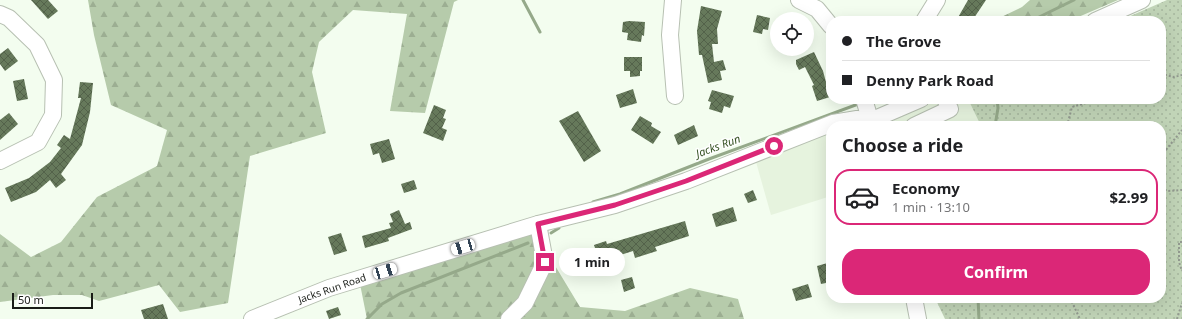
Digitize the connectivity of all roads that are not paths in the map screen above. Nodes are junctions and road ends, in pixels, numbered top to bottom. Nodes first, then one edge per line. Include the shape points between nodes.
1 (673, 0) edge
2 (798, 0) edge
3 (937, 0) edge
4 (1142, 0) edge
5 (0, 14) edge
6 (927, 16) edge
7 (1106, 16) edge
8 (826, 20) edge
9 (675, 96) dead end
10 (902, 104) edge
11 (948, 104) edge
12 (868, 113) edge
13 (843, 121) edge
14 (925, 121) edge
15 (826, 126) edge
16 (0, 161) edge
17 (538, 224) junction
18 (915, 303) edge
19 (252, 319) edge
20 (509, 319) edge
21 (918, 319) edge

1 - 9 street via 670,35
2 - 8 street via 817,9
3 - 6 street
4 - 7 street
5 - 16 street via 9,18 37,45 54,80 53,115 38,142
10 - 12 street, Jacks Run Road
11 - 14 street via 950,109
12 - 13 street, Jacks Run Road
15 - 17 street, Jacks Run Road via 686,181 615,205
17 - 19 street, Jacks Run Road via 329,288
17 - 20 street via 545,262 525,303
18 - 21 street

